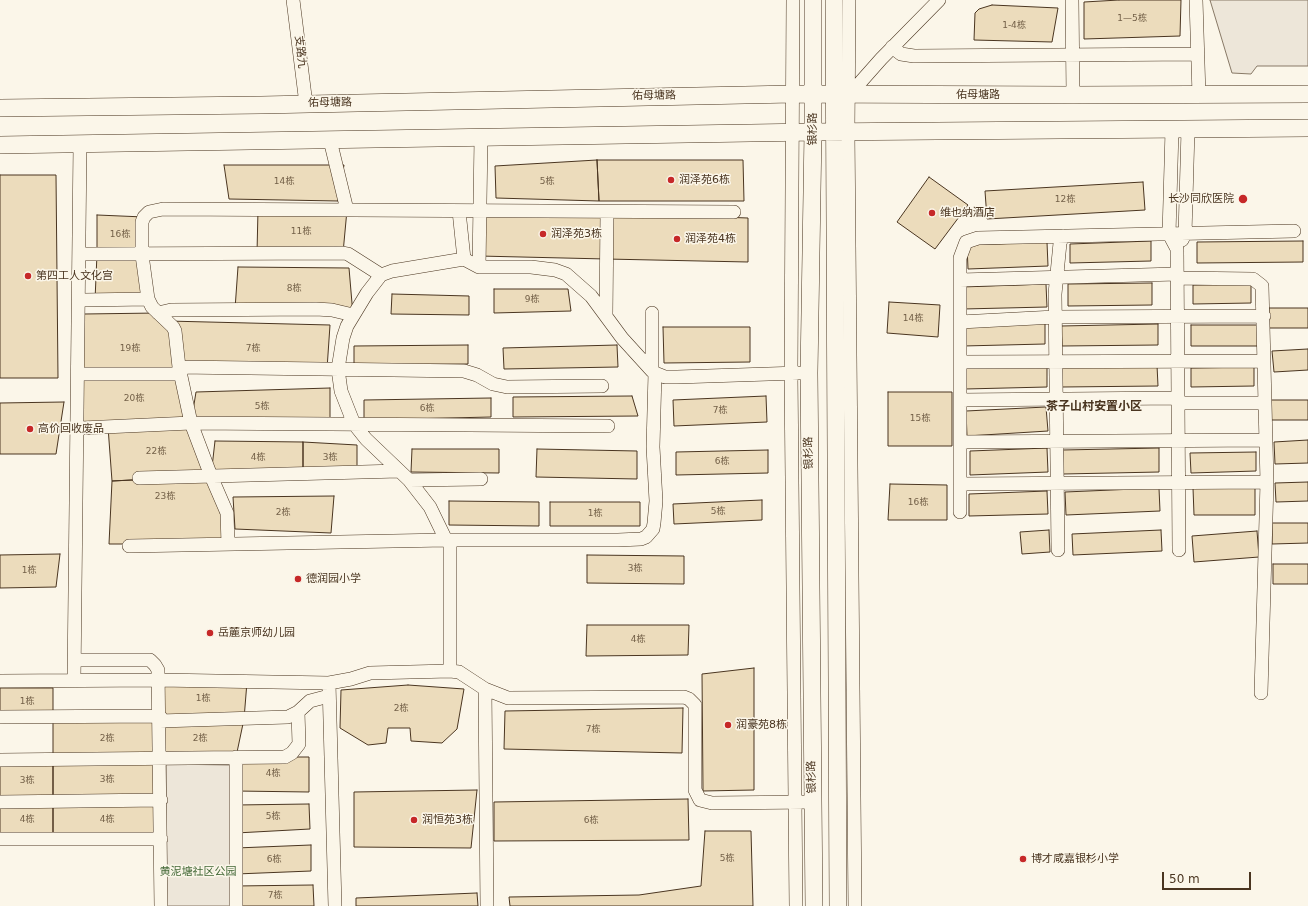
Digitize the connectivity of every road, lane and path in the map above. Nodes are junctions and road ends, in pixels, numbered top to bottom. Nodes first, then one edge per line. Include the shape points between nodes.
1 (293, 0) edge
2 (793, 0) edge
3 (813, 0) edge
4 (834, 0) edge
5 (849, 0) edge
6 (939, 0) edge
7 (1072, 0) edge
8 (1196, 0) edge
9 (892, 47) junction
10 (1198, 54) junction
11 (1073, 55) junction
12 (793, 94) junction
13 (813, 94) junction
14 (844, 94) junction
15 (1308, 94) edge
16 (1199, 95) junction
17 (1073, 96) junction
18 (306, 104) junction
19 (0, 108) edge
20 (1308, 128) edge
21 (1180, 130) junction
22 (793, 132) junction
23 (813, 132) junction
24 (841, 132) junction
25 (481, 138) junction
26 (330, 140) junction
27 (0, 145) edge
28 (80, 145) junction
29 (346, 210) junction
30 (479, 210) junction
31 (459, 211) junction
32 (734, 212) dead end
33 (607, 213) junction
34 (1294, 231) dead end
35 (1169, 234) junction
36 (1185, 234) junction
37 (1063, 236) junction
38 (1177, 249) junction
39 (84, 254) dead end
40 (142, 255) junction
41 (464, 259) junction
42 (479, 266) junction
43 (381, 275) junction
44 (1177, 276) junction
45 (1056, 278) junction
46 (960, 280) junction
47 (148, 298) junction
48 (84, 300) dead end
49 (158, 313) junction
50 (652, 313) dead end
51 (353, 315) junction
52 (606, 316) junction
53 (1264, 316) junction
54 (1055, 317) junction
55 (1178, 317) junction
56 (960, 322) junction
57 (1178, 360) junction
58 (1264, 360) junction
59 (1055, 361) junction
60 (960, 362) junction
61 (338, 369) junction
62 (180, 370) junction
63 (654, 372) junction
64 (791, 373) junction
65 (809, 373) junction
66 (83, 374) dead end
67 (602, 386) dead end
68 (1056, 399) junction
69 (960, 400) junction
70 (1178, 401) junction
71 (1265, 403) junction
72 (191, 423) junction
73 (354, 424) junction
74 (608, 426) dead end
75 (82, 428) dead end
76 (1266, 440) junction
77 (1056, 441) junction
78 (1178, 441) junction
79 (960, 442) junction
80 (399, 471) junction
81 (211, 476) junction
82 (139, 478) dead end
83 (481, 479) dead end
84 (409, 480) junction
85 (1267, 482) junction
86 (1057, 483) junction
87 (960, 484) junction
88 (1179, 484) junction
89 (960, 512) dead end
90 (448, 540) junction
91 (228, 544) junction
92 (129, 546) dead end
93 (1058, 550) dead end
94 (1179, 550) dead end
95 (75, 660) junction
96 (450, 671) junction
97 (74, 680) junction
98 (160, 680) junction
99 (0, 681) edge
100 (485, 688) junction
101 (329, 690) junction
102 (1261, 693) dead end
103 (298, 712) junction
104 (0, 717) edge
105 (160, 718) junction
106 (236, 757) junction
107 (160, 758) junction
108 (0, 760) edge
109 (161, 800) junction
110 (0, 802) edge
111 (795, 802) junction
112 (813, 802) junction
113 (0, 839) edge
114 (161, 839) junction
115 (161, 906) edge
116 (236, 906) edge
117 (335, 906) edge
118 (487, 906) edge
119 (796, 906) edge
120 (814, 906) edge
121 (838, 906) edge
122 (855, 906) edge

1 - 18 street, 支路九
2 - 12 street, 银杉路
3 - 13 main road, 银杉路
4 - 14 main road, 银杉路
5 - 14 street, 银杉路
6 - 9 street
7 - 11 street
8 - 10 street
9 - 11 street via 901,54 914,56
9 - 14 street
10 - 11 street
10 - 16 street
11 - 17 street
12 - 13 main road, 佑母塘路
12 - 18 main road, 佑母塘路
12 - 22 street, 银杉路
13 - 14 main road, 佑母塘路
13 - 23 main road, 银杉路
14 - 17 main road, 佑母塘路
14 - 24 main road, 银杉路
15 - 16 main road, 佑母塘路
16 - 17 main road, 佑母塘路
18 - 19 main road, 佑母塘路
20 - 21 main road
21 - 24 main road
21 - 35 street
21 - 36 street
22 - 23 main road
22 - 25 main road
22 - 64 street, 银杉路
23 - 24 main road
23 - 65 main road, 银杉路
24 - 121 main road, 银杉路
24 - 122 street, 银杉路
25 - 26 main road
25 - 30 street
26 - 28 main road
26 - 29 street
27 - 28 main road
28 - 95 street
29 - 31 street
29 - 40 street via 156,210 144,216 142,222
30 - 31 street
30 - 33 street
30 - 42 street
31 - 41 street
32 - 33 street
33 - 52 street
34 - 36 street
35 - 36 street
35 - 37 street
35 - 38 street
36 - 38 street
37 - 45 street
37 - 46 street via 966,242 961,251
38 - 44 street
39 - 40 street
40 - 43 street via 343,253
40 - 47 street
41 - 42 street
41 - 43 street
42 - 52 street via 531,266 566,274 591,296
43 - 51 street
44 - 45 street
44 - 53 street via 1253,279 1262,286
44 - 55 street
45 - 46 street
45 - 54 street
46 - 56 street
47 - 48 street
47 - 49 street
49 - 51 street via 171,310 316,309
49 - 62 street via 175,331
50 - 63 street
51 - 61 street via 343,338
52 - 63 street via 634,353
53 - 55 street
53 - 58 street
54 - 55 street
54 - 56 street
54 - 59 street
55 - 57 street
56 - 60 street
57 - 58 street
57 - 59 street
57 - 70 street
58 - 71 street
59 - 60 street
59 - 68 street
60 - 69 street
61 - 62 street
61 - 67 street via 464,371 493,384 507,387
61 - 73 street via 341,391
62 - 66 street
62 - 72 street
63 - 64 street via 665,377
63 - 90 street via 654,523 653,529 646,537 618,540
64 - 65 street
64 - 111 street, 银杉路
65 - 112 main road, 银杉路
68 - 69 street
68 - 70 street
68 - 77 street
69 - 79 street
70 - 71 street
70 - 78 street
71 - 76 street
72 - 73 street
72 - 75 street
72 - 81 street
73 - 74 street
73 - 80 street
76 - 78 street
76 - 85 street
77 - 78 street
77 - 79 street
77 - 86 street
78 - 88 street
79 - 87 street
80 - 81 street
80 - 84 street
81 - 82 street
81 - 91 street via 227,513
83 - 84 street
84 - 90 street via 430,507
85 - 88 street
85 - 102 street
86 - 87 street
86 - 88 street
86 - 93 street
87 - 89 street
88 - 94 street
90 - 91 street
90 - 96 street
91 - 92 street
95 - 97 street
95 - 98 street via 150,660 158,670
96 - 100 street via 459,672
96 - 101 street via 370,673 346,680
97 - 98 street
97 - 99 street
98 - 101 street
98 - 105 street
100 - 111 street via 508,698 689,698 696,710 695,790 700,800 712,804
100 - 118 street
101 - 103 street via 310,701
101 - 117 street
103 - 105 street via 283,718
103 - 106 street via 300,737 297,749 292,753 285,757
104 - 105 street
105 - 107 street
106 - 107 street
106 - 116 street
107 - 108 street
107 - 109 street
109 - 110 street
109 - 114 street
111 - 112 street
111 - 119 street, 银杉路
112 - 120 main road, 银杉路
113 - 114 street
114 - 115 street

